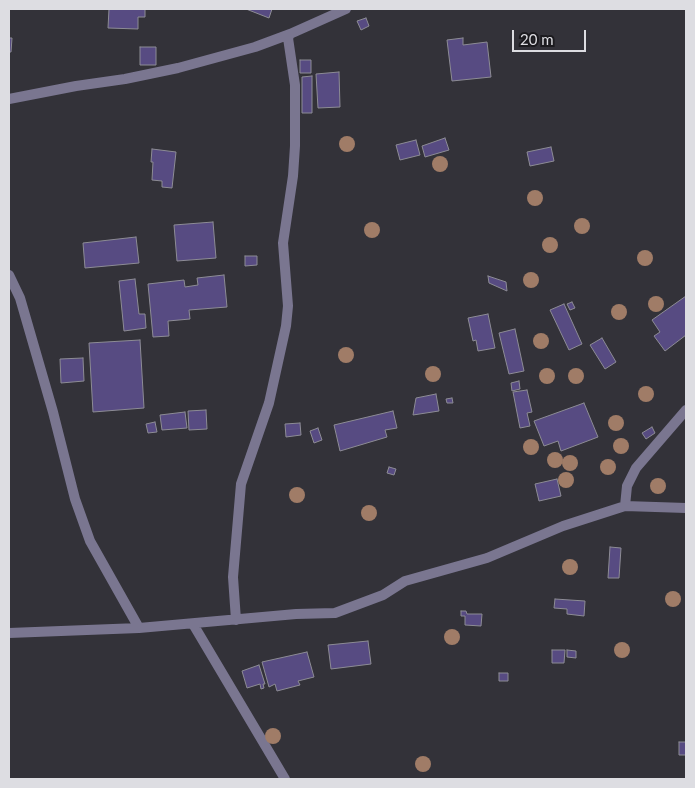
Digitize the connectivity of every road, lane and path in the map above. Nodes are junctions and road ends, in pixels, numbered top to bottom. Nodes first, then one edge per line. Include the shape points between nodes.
1 (346, 9) edge
2 (290, 34) junction
3 (9, 99) edge
4 (9, 275) edge
5 (686, 410) edge
6 (625, 506) junction
7 (686, 508) edge
8 (236, 620) junction
9 (193, 624) junction
10 (139, 628) junction
11 (9, 633) edge
12 (285, 779) edge

1 - 2 street
2 - 3 street via 178,68
2 - 8 street via 295,146 283,243 288,306 269,404 241,484 233,577
4 - 10 street via 20,298 74,499 90,542
5 - 6 street via 636,468 628,486
6 - 7 street
6 - 8 street via 563,526 487,558 405,581 383,595 335,613
8 - 9 street
9 - 10 street
9 - 12 street
10 - 11 street

